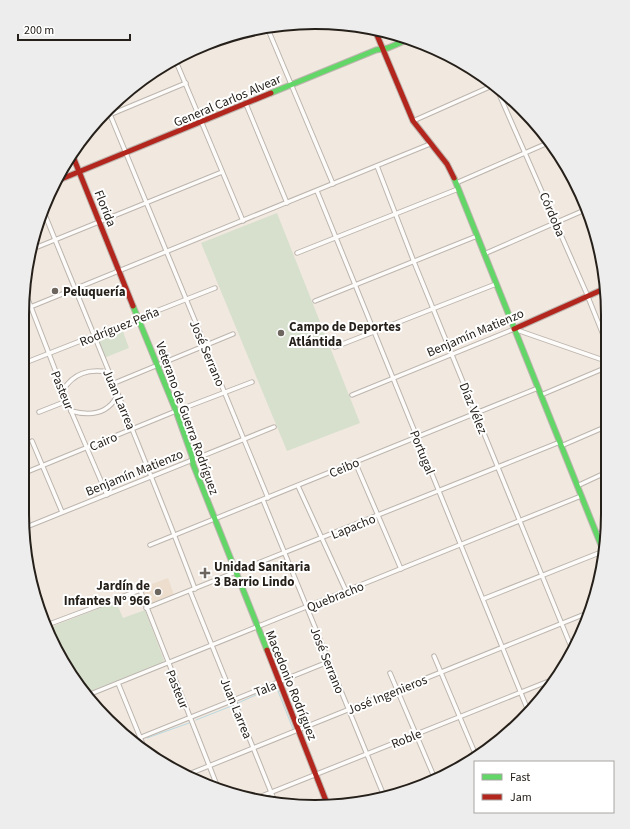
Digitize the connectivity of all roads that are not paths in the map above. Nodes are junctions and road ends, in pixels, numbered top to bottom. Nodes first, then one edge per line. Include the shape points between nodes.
1 (269, 32) edge
2 (377, 36) edge
3 (400, 42) edge
4 (382, 49) junction
5 (177, 64) edge
6 (186, 83) junction
7 (292, 84) junction
8 (489, 88) edge
9 (500, 97) edge
10 (246, 104) junction
11 (114, 112) edge
12 (110, 116) edge
13 (413, 120) junction
14 (201, 123) junction
15 (430, 144) junction
16 (544, 144) edge
17 (526, 152) junction
18 (126, 154) junction
19 (74, 160) edge
20 (377, 166) junction
21 (79, 172) junction
22 (222, 172) junction
23 (64, 178) edge
24 (456, 183) junction
25 (333, 184) junction
26 (458, 188) junction
27 (317, 191) junction
28 (146, 203) junction
29 (287, 203) junction
30 (581, 211) edge
31 (397, 214) junction
32 (46, 218) edge
33 (243, 221) junction
34 (100, 222) junction
35 (556, 222) junction
36 (477, 236) junction
37 (336, 239) junction
38 (55, 240) junction
39 (37, 247) edge
40 (167, 252) junction
41 (297, 253) dead end
42 (484, 254) junction
43 (414, 262) junction
44 (120, 271) junction
45 (496, 284) junction
46 (355, 286) junction
47 (215, 288) dead end
48 (75, 290) junction
49 (600, 291) edge
50 (588, 296) junction
51 (185, 300) junction
52 (315, 301) dead end
53 (30, 303) edge
54 (31, 306) junction
55 (434, 308) junction
56 (139, 318) junction
57 (514, 329) junction
58 (601, 329) edge
59 (374, 332) junction
60 (233, 334) dead end
61 (94, 336) junction
62 (204, 346) junction
63 (335, 347) dead end
64 (49, 354) junction
65 (452, 354) junction
66 (601, 359) edge
67 (29, 361) edge
68 (157, 365) junction
69 (601, 370) edge
70 (108, 372) junction
71 (393, 378) junction
72 (252, 382) dead end
73 (112, 384) junction
74 (538, 388) junction
75 (64, 390) junction
76 (224, 392) junction
77 (352, 395) dead end
78 (541, 395) junction
79 (118, 396) junction
80 (67, 401) junction
81 (71, 411) junction
82 (176, 411) junction
83 (39, 412) dead end
84 (476, 412) junction
85 (274, 427) dead end
86 (132, 429) junction
87 (601, 429) edge
88 (417, 436) junction
89 (243, 439) junction
90 (32, 441) dead end
91 (560, 444) junction
92 (87, 448) junction
93 (192, 460) junction
94 (355, 462) junction
95 (43, 466) junction
96 (498, 468) junction
97 (29, 471) edge
98 (601, 475) edge
99 (151, 477) junction
100 (298, 486) junction
101 (577, 486) junction
102 (438, 491) junction
103 (107, 495) junction
104 (581, 496) junction
105 (268, 498) junction
106 (263, 500) junction
107 (62, 512) junction
108 (378, 515) junction
109 (214, 520) junction
110 (521, 521) junction
111 (30, 526) edge
112 (600, 534) edge
113 (597, 535) junction
114 (175, 536) junction
115 (323, 538) junction
116 (600, 542) edge
117 (150, 545) dead end
118 (461, 545) junction
119 (285, 553) junction
120 (598, 555) edge
121 (401, 569) junction
122 (236, 573) junction
123 (543, 575) junction
124 (195, 589) junction
125 (190, 591) junction
126 (346, 591) junction
127 (483, 599) junction
128 (306, 607) junction
129 (146, 608) junction
130 (582, 615) edge
131 (51, 623) edge
132 (562, 624) junction
133 (258, 628) junction
134 (570, 644) edge
135 (212, 646) junction
136 (503, 647) junction
137 (434, 656) dead end
138 (328, 662) junction
139 (168, 663) junction
140 (441, 672) junction
141 (390, 673) dead end
142 (546, 682) edge
143 (278, 683) junction
144 (118, 684) junction
145 (397, 690) junction
146 (92, 693) edge
147 (520, 693) junction
148 (234, 700) junction
149 (526, 707) edge
150 (348, 710) junction
151 (461, 717) junction
152 (190, 718) junction
153 (298, 730) junction
154 (415, 735) junction
155 (140, 738) junction
156 (141, 741) edge
157 (253, 748) junction
158 (475, 752) edge
159 (367, 754) junction
160 (209, 766) junction
161 (193, 773) edge
162 (433, 774) edge
163 (316, 775) junction
164 (216, 782) edge
165 (271, 792) junction
166 (382, 792) edge
167 (263, 796) edge
168 (273, 797) edge
169 (325, 799) edge

1 - 7 street
2 - 4 street
3 - 4 street, General Carlos Alvear
4 - 7 street, General Carlos Alvear
4 - 13 street
5 - 6 street
6 - 11 street
6 - 14 street
7 - 10 street, General Carlos Alvear
7 - 25 street
8 - 13 street
9 - 17 street, Córdoba
10 - 14 street, General Carlos Alvear
10 - 29 street
12 - 18 street, José Serrano
13 - 15 street
14 - 18 street, General Carlos Alvear
14 - 22 street
15 - 20 street
15 - 24 street via 447,164
16 - 17 street
17 - 24 street
17 - 35 street, Córdoba
18 - 21 street, General Carlos Alvear
18 - 28 street, José Serrano
19 - 21 street, Florida
20 - 25 street
20 - 31 street, Díaz Vélez
21 - 23 street, General Carlos Alvear
21 - 34 street, Florida
22 - 28 street
22 - 33 street
24 - 26 street
25 - 27 street
26 - 31 street
26 - 36 street
27 - 29 street
27 - 37 street, Portugal
28 - 34 street
28 - 40 street, José Serrano
29 - 33 street
30 - 35 street
31 - 37 street
31 - 43 street, Díaz Vélez
32 - 38 street, Juan Larrea
33 - 40 street
34 - 38 street
34 - 44 street, Florida
35 - 42 street
35 - 50 street, Córdoba
36 - 42 street
36 - 43 street
37 - 41 street
37 - 46 street, Portugal
38 - 39 street
38 - 48 street, Juan Larrea
40 - 44 street
40 - 51 street, José Serrano
42 - 45 street
43 - 46 street
43 - 55 street, Díaz Vélez
44 - 48 street
44 - 56 street, Veterano de Guerra Rodríguez
45 - 55 street
45 - 57 street
46 - 52 street
46 - 59 street, Portugal
47 - 51 street, Rodríguez Peña
48 - 54 street
48 - 61 street, Juan Larrea
49 - 50 street, Benjamín Matienzo
50 - 57 street, Benjamín Matienzo
50 - 58 street, Córdoba
51 - 56 street, Rodríguez Peña
51 - 62 street, José Serrano
53 - 54 street, Pasteur
54 - 64 street, Pasteur
55 - 59 street
55 - 65 street, Díaz Vélez
56 - 61 street, Rodríguez Peña
56 - 68 street, Veterano de Guerra Rodríguez
57 - 65 street, Benjamín Matienzo
57 - 66 street via 522,334
57 - 74 street
59 - 63 street
59 - 71 street, Portugal
60 - 62 street
61 - 64 street, Rodríguez Peña
61 - 70 street, Juan Larrea
62 - 68 street
62 - 76 street, José Serrano
64 - 67 street, Rodríguez Peña
64 - 75 street, Pasteur
65 - 71 street, Benjamín Matienzo
65 - 84 street, Díaz Vélez
68 - 73 street
68 - 82 street, Veterano de Guerra Rodríguez
69 - 78 street
70 - 73 street, Juan Larrea
70 - 75 street via 83,372 72,379
71 - 77 street, Benjamín Matienzo
71 - 88 street, Portugal
72 - 76 street, Cairo
73 - 79 street, Juan Larrea
74 - 78 street
74 - 84 street, Ceibo
75 - 80 street, Pasteur
76 - 82 street, Cairo
76 - 89 street, José Serrano
78 - 91 street
79 - 81 street via 110,406 92,414
79 - 86 street, Juan Larrea
80 - 81 street, Pasteur
80 - 83 street
81 - 92 street, Pasteur
82 - 86 street, Cairo
82 - 93 street, Veterano de Guerra Rodríguez
84 - 88 street, Ceibo
84 - 96 street, Díaz Vélez
85 - 89 street, Benjamín Matienzo
86 - 92 street, Cairo
86 - 99 street, Juan Larrea
87 - 91 street, Lapacho
88 - 94 street, Ceibo
88 - 102 street, Portugal
89 - 93 street, Benjamín Matienzo
89 - 105 street, José Serrano
90 - 95 street
91 - 96 street, Lapacho
91 - 101 street
92 - 95 street, Cairo
92 - 103 street, Pasteur
93 - 99 street, Benjamín Matienzo
93 - 109 street, Veterano de Guerra Rodríguez
94 - 100 street, Ceibo
94 - 108 street
95 - 97 street, Cairo
95 - 107 street
96 - 102 street, Lapacho
96 - 110 street, Díaz Vélez
98 - 101 street
99 - 103 street, Benjamín Matienzo
99 - 114 street, Juan Larrea
100 - 105 street, Ceibo
100 - 115 street
101 - 104 street
102 - 108 street, Lapacho
102 - 118 street, Portugal
103 - 107 street, Benjamín Matienzo
104 - 110 street, Quebracho
104 - 113 street
105 - 106 street, Ceibo
106 - 109 street, Ceibo
106 - 119 street, José Serrano
107 - 111 street, Benjamín Matienzo
108 - 115 street, Lapacho
108 - 121 street
109 - 114 street, Ceibo
109 - 122 street, Veterano de Guerra Rodríguez
110 - 118 street, Quebracho
110 - 123 street, Díaz Vélez
112 - 113 street
113 - 116 street
114 - 117 street, Ceibo
114 - 124 street, Juan Larrea
115 - 119 street, Lapacho
115 - 126 street
118 - 121 street, Quebracho
118 - 127 street, Portugal
119 - 122 street, Lapacho
119 - 128 street, José Serrano
120 - 123 street
121 - 126 street, Quebracho
122 - 124 street, Lapacho
122 - 133 street, Macedonio Rodríguez
123 - 127 street
123 - 132 street, Díaz Vélez
124 - 125 street, Lapacho
125 - 129 street, Lapacho
125 - 135 street, Juan Larrea
126 - 128 street, Quebracho
127 - 136 street, Portugal
128 - 133 street, Quebracho
128 - 138 street, José Serrano
129 - 131 street, Pasteur via 140,590
129 - 139 street, Pasteur
130 - 132 street, José Ingenieros
132 - 134 street, Díaz Vélez
132 - 136 street, José Ingenieros
133 - 135 street, Quebracho
133 - 143 street, Macedonio Rodríguez
135 - 139 street, Quebracho
135 - 148 street, Juan Larrea
136 - 140 street, José Ingenieros
136 - 147 street, Portugal
137 - 140 street
138 - 143 street, Tala
138 - 150 street, José Serrano
139 - 144 street, Quebracho
139 - 152 street, Pasteur
140 - 145 street, José Ingenieros
140 - 151 street
141 - 145 street
142 - 147 street, Roble
143 - 148 street, Tala
143 - 153 street, Macedonio Rodríguez
144 - 146 street, Quebracho
144 - 155 street
145 - 150 street, José Ingenieros
145 - 154 street
147 - 149 street, Portugal
147 - 151 street, Roble
148 - 152 street, Tala
148 - 157 street, Juan Larrea
150 - 153 street, José Ingenieros
150 - 159 street, José Serrano
151 - 154 street, Roble
151 - 158 street
152 - 155 street, Tala
152 - 160 street, Pasteur
153 - 157 street, José Ingenieros
153 - 163 street, Macedonio Rodríguez
154 - 159 street, Roble
154 - 162 street
155 - 156 street
157 - 160 street, José Ingenieros
157 - 165 street, Juan Larrea
159 - 163 street, Roble
159 - 166 street, José Serrano
160 - 161 street, José Ingenieros
160 - 164 street, Pasteur
163 - 165 street, Roble
163 - 169 street, Macedonio Rodríguez
165 - 167 street, Roble
165 - 168 street, Juan Larrea

